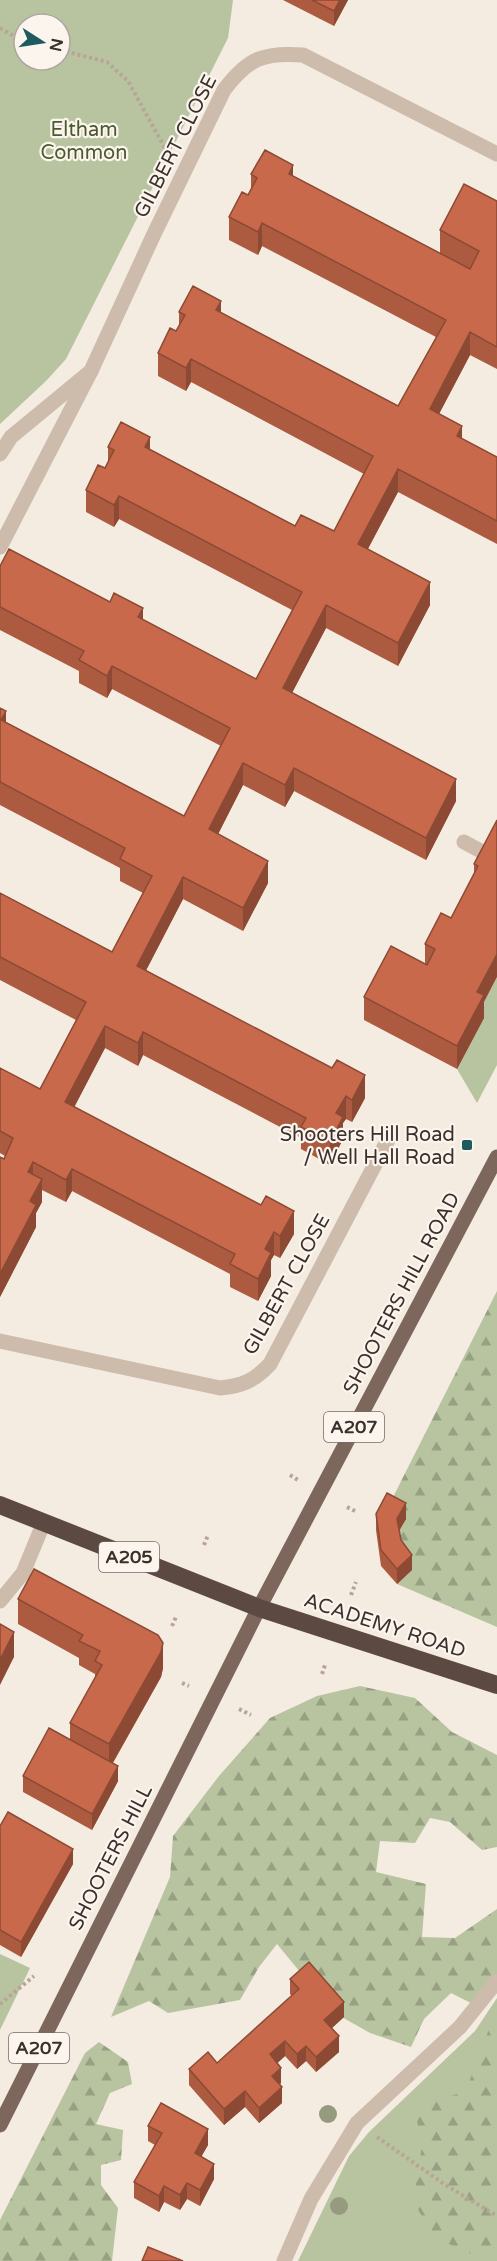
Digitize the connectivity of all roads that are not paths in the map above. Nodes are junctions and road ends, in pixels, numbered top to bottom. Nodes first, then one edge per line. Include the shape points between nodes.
1 (497, 154) edge
2 (91, 371) junction
3 (0, 454) edge
4 (0, 547) edge
5 (464, 842) dead end
6 (490, 856) edge
7 (390, 1136) dead end
8 (497, 1157) edge
9 (0, 1341) edge
10 (0, 1505) edge
11 (44, 1522) junction
12 (0, 1601) edge
13 (259, 1608) junction
14 (497, 1685) edge
15 (497, 1981) edge
16 (0, 2126) edge
17 (284, 2261) edge

1 - 2 street, GILBERT CLOSE via 303,55 258,58 239,69 225,90
2 - 3 street, GILBERT CLOSE via 10,437
2 - 4 street, GILBERT CLOSE
5 - 6 street
7 - 9 street, GILBERT CLOSE via 270,1364 257,1378 239,1387 220,1388
8 - 13 main road, SHOOTERS HILL ROAD / A207
10 - 11 highway, A205
11 - 12 street via 23,1573
11 - 13 highway, A205
13 - 14 highway, ACADEMY ROAD / A205
13 - 16 main road, SHOOTERS HILL / A207
15 - 17 street via 460,2027 357,2123 311,2199

